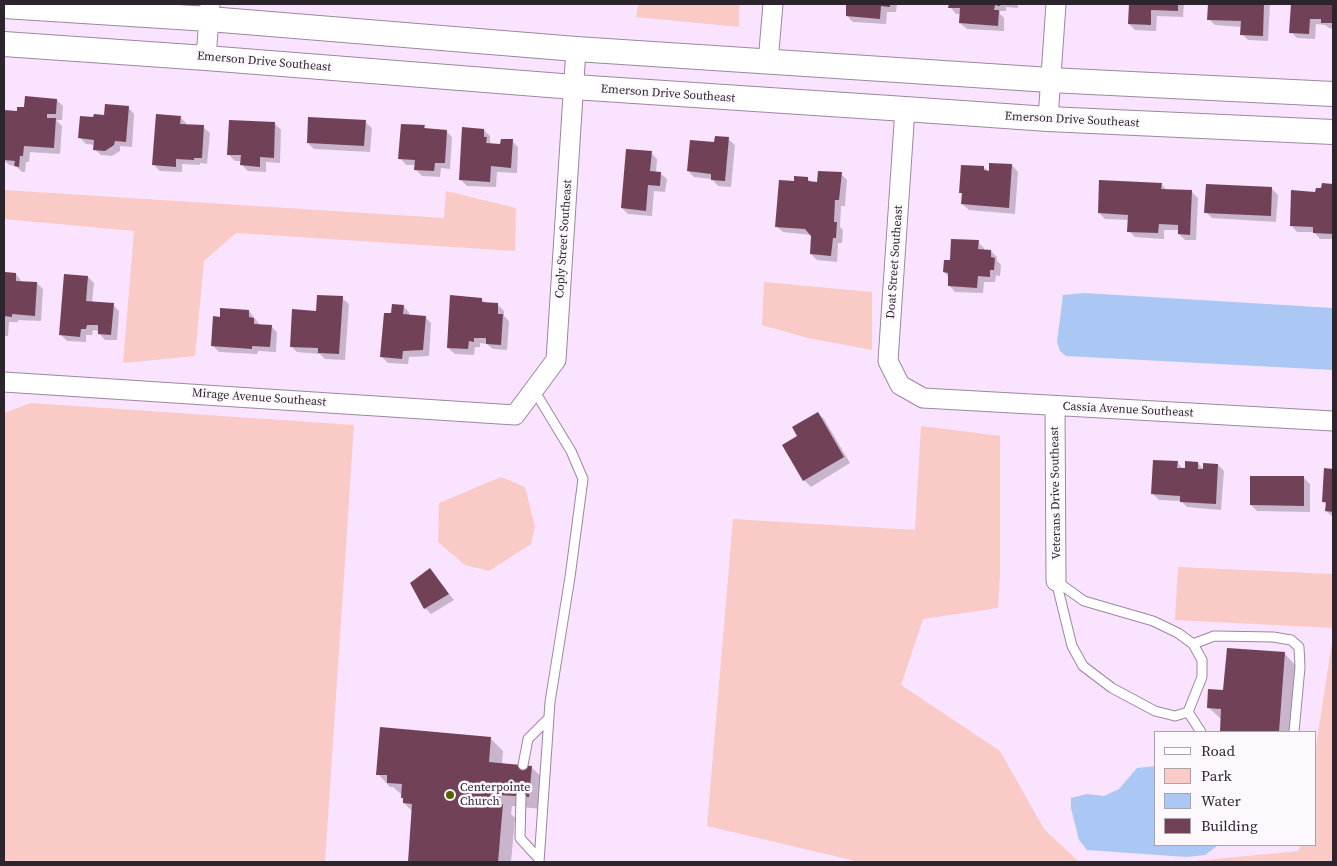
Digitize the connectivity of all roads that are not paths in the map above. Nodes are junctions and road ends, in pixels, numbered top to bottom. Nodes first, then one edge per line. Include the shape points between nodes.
1 (773, 4) edge
2 (1056, 4) edge
3 (4, 6) edge
4 (210, 11) edge
5 (4, 44) edge
6 (576, 49) junction
7 (206, 58) junction
8 (768, 62) junction
9 (1050, 80) junction
10 (574, 87) junction
11 (1333, 94) edge
12 (905, 109) junction
13 (1048, 119) junction
14 (1333, 132) edge
15 (4, 382) edge
16 (534, 390) junction
17 (923, 398) joint
18 (1055, 406) junction
19 (515, 415) joint
20 (1333, 421) edge
21 (1056, 581) junction
22 (1193, 644) junction
23 (1188, 712) junction
24 (549, 718) junction
25 (1200, 731) edge
26 (1294, 731) edge
27 (524, 765) dead end
28 (521, 796) dead end
29 (539, 860) edge

1 - 8 street
2 - 9 street
3 - 4 street
4 - 6 street
4 - 7 street
5 - 7 street, Emerson Drive Southeast
6 - 8 street
6 - 10 street, Coply Street Southeast
7 - 10 street, Emerson Drive Southeast
8 - 9 street
9 - 11 street
9 - 13 street
10 - 12 street, Emerson Drive Southeast
10 - 16 street, Coply Street Southeast via 556,360
12 - 13 street, Emerson Drive Southeast
12 - 17 street, Doat Street Southeast via 888,362 900,385
13 - 14 street, Emerson Drive Southeast
15 - 19 street, Mirage Avenue Southeast
16 - 19 street, Coply Street Southeast
16 - 24 lane via 571,451 583,480
17 - 18 street, Cassia Avenue Southeast
18 - 20 street, Cassia Avenue Southeast
18 - 21 street, Veterans Drive Southeast
21 - 22 lane via 1084,601 1153,621
21 - 23 lane via 1072,646 1083,666 1112,688 1155,711 1175,716
22 - 23 lane via 1202,660 1202,677
22 - 26 lane via 1214,636 1290,640 1298,648 1300,667
23 - 25 lane
24 - 27 lane via 528,739
24 - 29 lane
28 - 29 lane via 520,838

